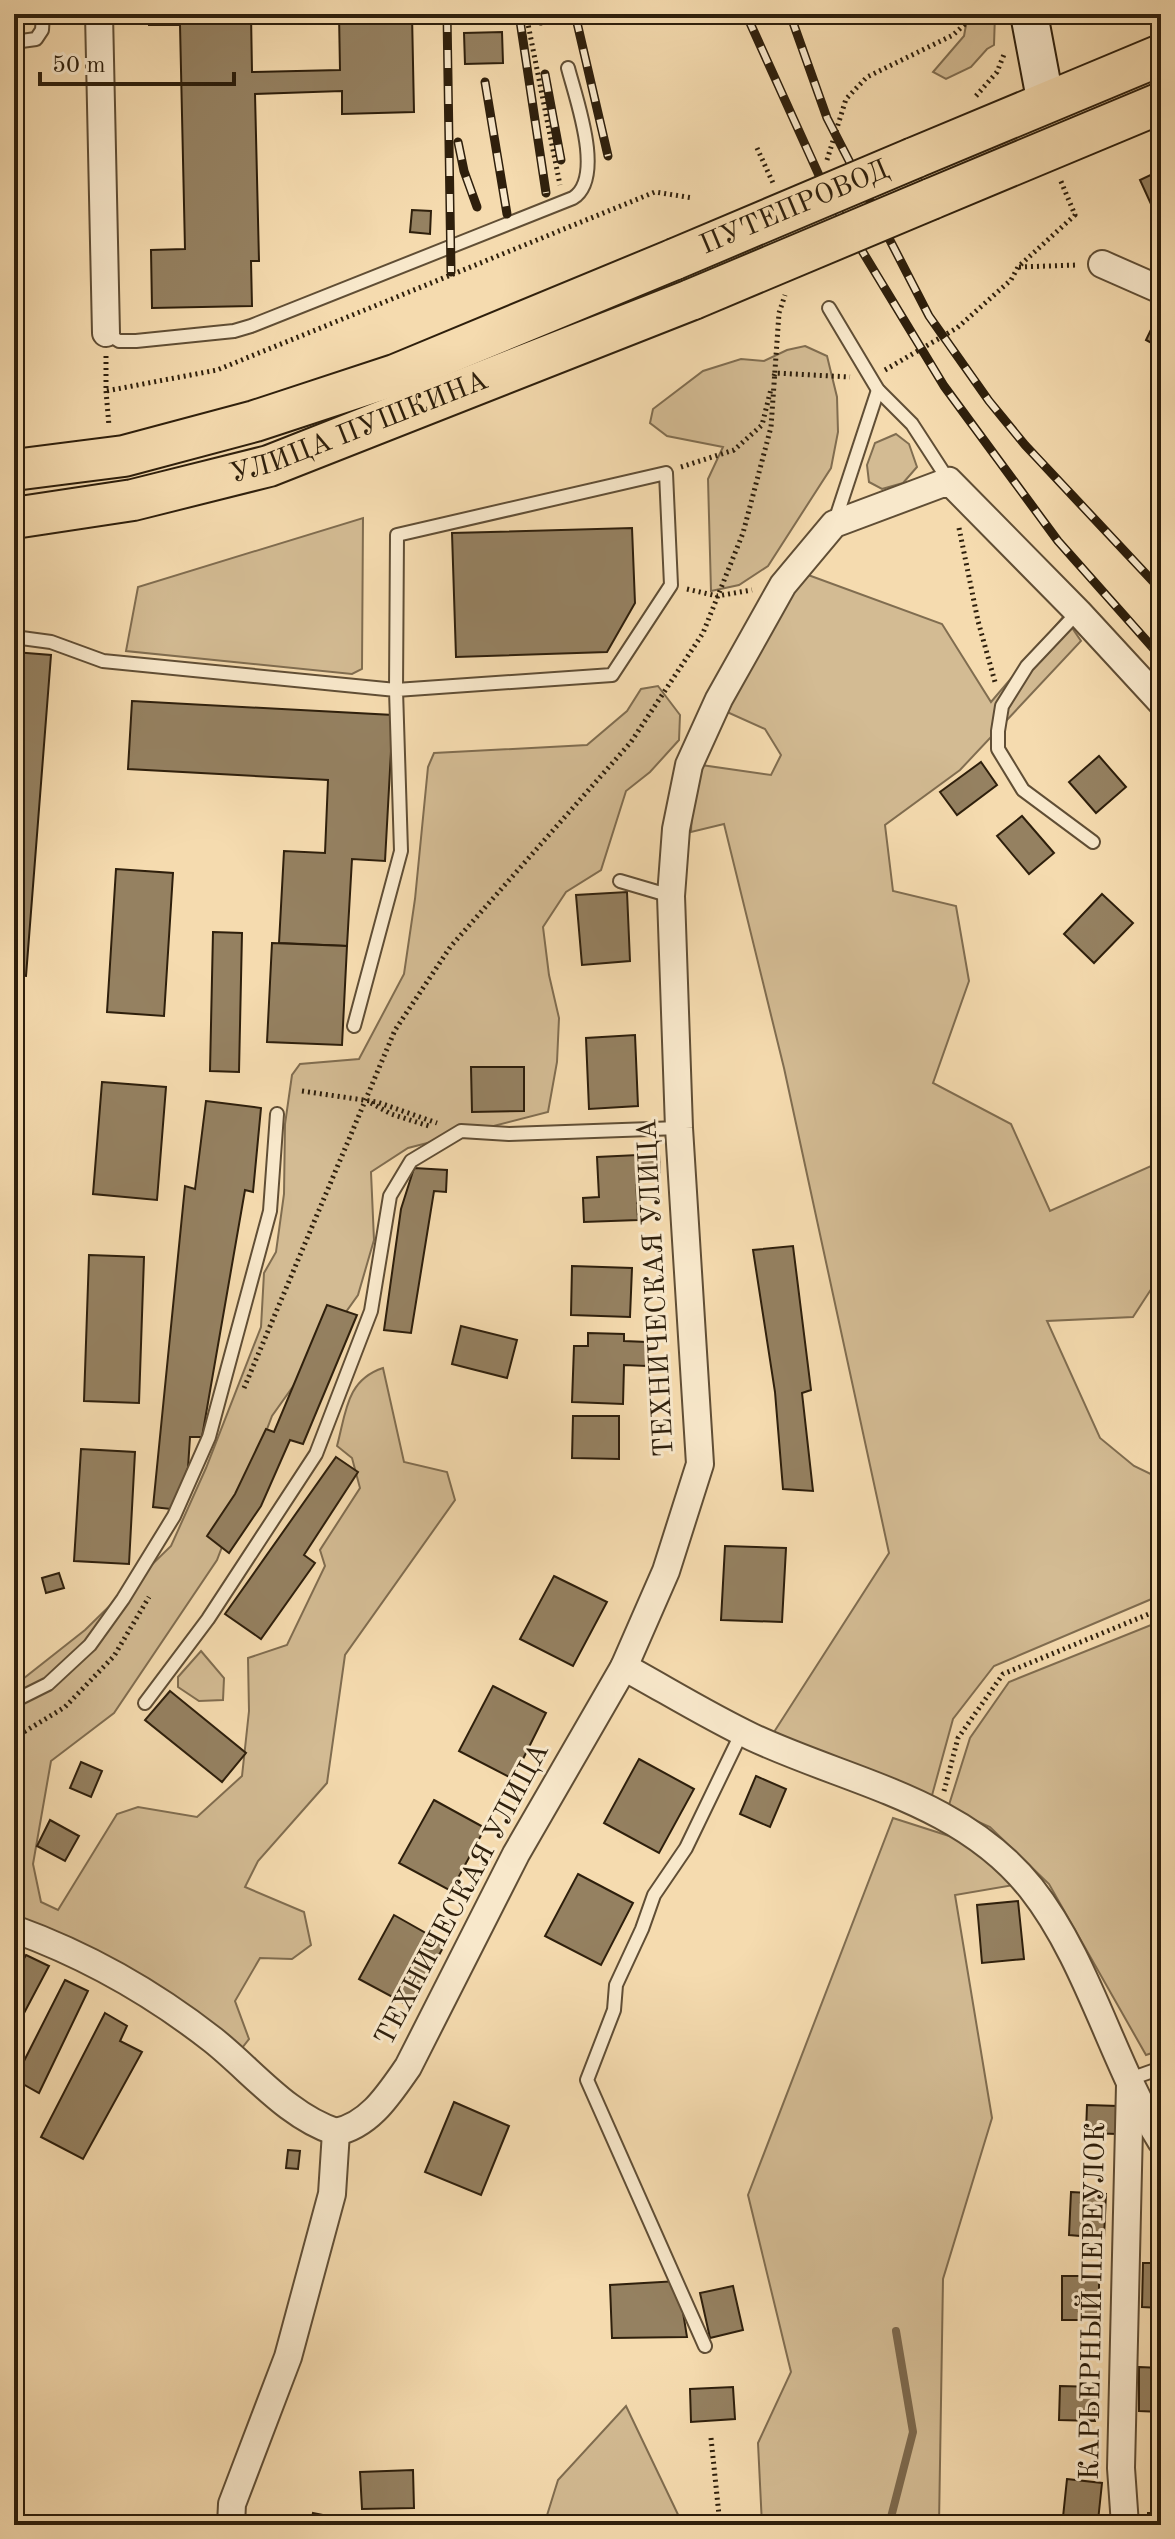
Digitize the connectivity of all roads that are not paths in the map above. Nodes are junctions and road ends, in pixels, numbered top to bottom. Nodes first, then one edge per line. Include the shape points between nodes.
1 (43, 14) edge
2 (99, 14) edge
3 (1029, 14) edge
4 (14, 42) edge
5 (1161, 55) edge
6 (568, 68) dead end
7 (1161, 103) edge
8 (1046, 104) junction
9 (675, 259) joint
10 (1102, 264) road end
11 (1161, 290) edge
12 (693, 299) joint
13 (829, 308) dead end
14 (106, 333) joint
15 (874, 384) junction
16 (14, 470) edge
17 (949, 481) junction
18 (14, 518) edge
19 (834, 524) junction
20 (1078, 612) junction
21 (14, 637) edge
22 (396, 690) junction
23 (1161, 702) edge
24 (1093, 842) dead end
25 (620, 881) dead end
26 (671, 896) junction
27 (354, 1026) dead end
28 (277, 1114) dead end
29 (679, 1128) junction
30 (624, 1667) junction
31 (14, 1701) edge
32 (145, 1703) dead end
33 (742, 1732) junction
34 (14, 1929) edge
35 (1161, 2068) edge
36 (1130, 2079) junction
37 (336, 2132) junction
38 (1161, 2141) edge
39 (705, 2346) dead end
40 (231, 2525) edge
41 (1125, 2525) edge

1 - 4 lane via 36,39
2 - 14 street
3 - 8 street
5 - 8 main road, ПУТЕПРОВОД
6 - 14 lane via 589,170 579,194 243,329 136,341 119,341
7 - 12 main road, ПУТЕПРОВОД, bridge
8 - 9 main road, ПУТЕПРОВОД, bridge
9 - 16 main road, УЛИЦА ПУШКИНА via 395,375 255,421 124,456
10 - 11 street
12 - 18 main road, УЛИЦА ПУШКИНА via 269,466 133,500
13 - 15 lane
15 - 17 lane via 912,424
15 - 19 lane
17 - 19 street
17 - 20 street
19 - 26 street, ТЕХНИЧЕСКАЯ УЛИЦА via 783,585 689,765 676,829
20 - 23 street
20 - 24 lane via 1027,666 1002,706 998,749 1023,790
21 - 22 lane via 51,642 103,661
22 - 22 lane via 612,675 671,585 666,473 397,535
22 - 27 lane via 401,851
25 - 26 lane
26 - 29 street, ТЕХНИЧЕСКАЯ УЛИЦА
28 - 31 lane via 270,1211 209,1437 174,1516 90,1645 48,1684
29 - 30 street, ТЕХНИЧЕСКАЯ УЛИЦА via 700,1464 666,1571
29 - 32 lane via 461,1131 411,1161 390,1196 371,1311 316,1454 208,1619
30 - 33 street
30 - 37 street, ТЕХНИЧЕСКАЯ УЛИЦА via 516,1854 408,2067 363,2122
33 - 36 street via 939,1812 1003,1856 1055,1922
33 - 39 lane via 686,1848 654,1895 616,1985 614,2010 587,2080
34 - 37 street via 65,1948 151,1997 215,2042 309,2121
35 - 36 lane
36 - 38 street
36 - 41 street, КАРЬЕРНЫЙ ПЕРЕУЛОК via 1121,2468
37 - 40 street via 332,2194 288,2357 232,2504

